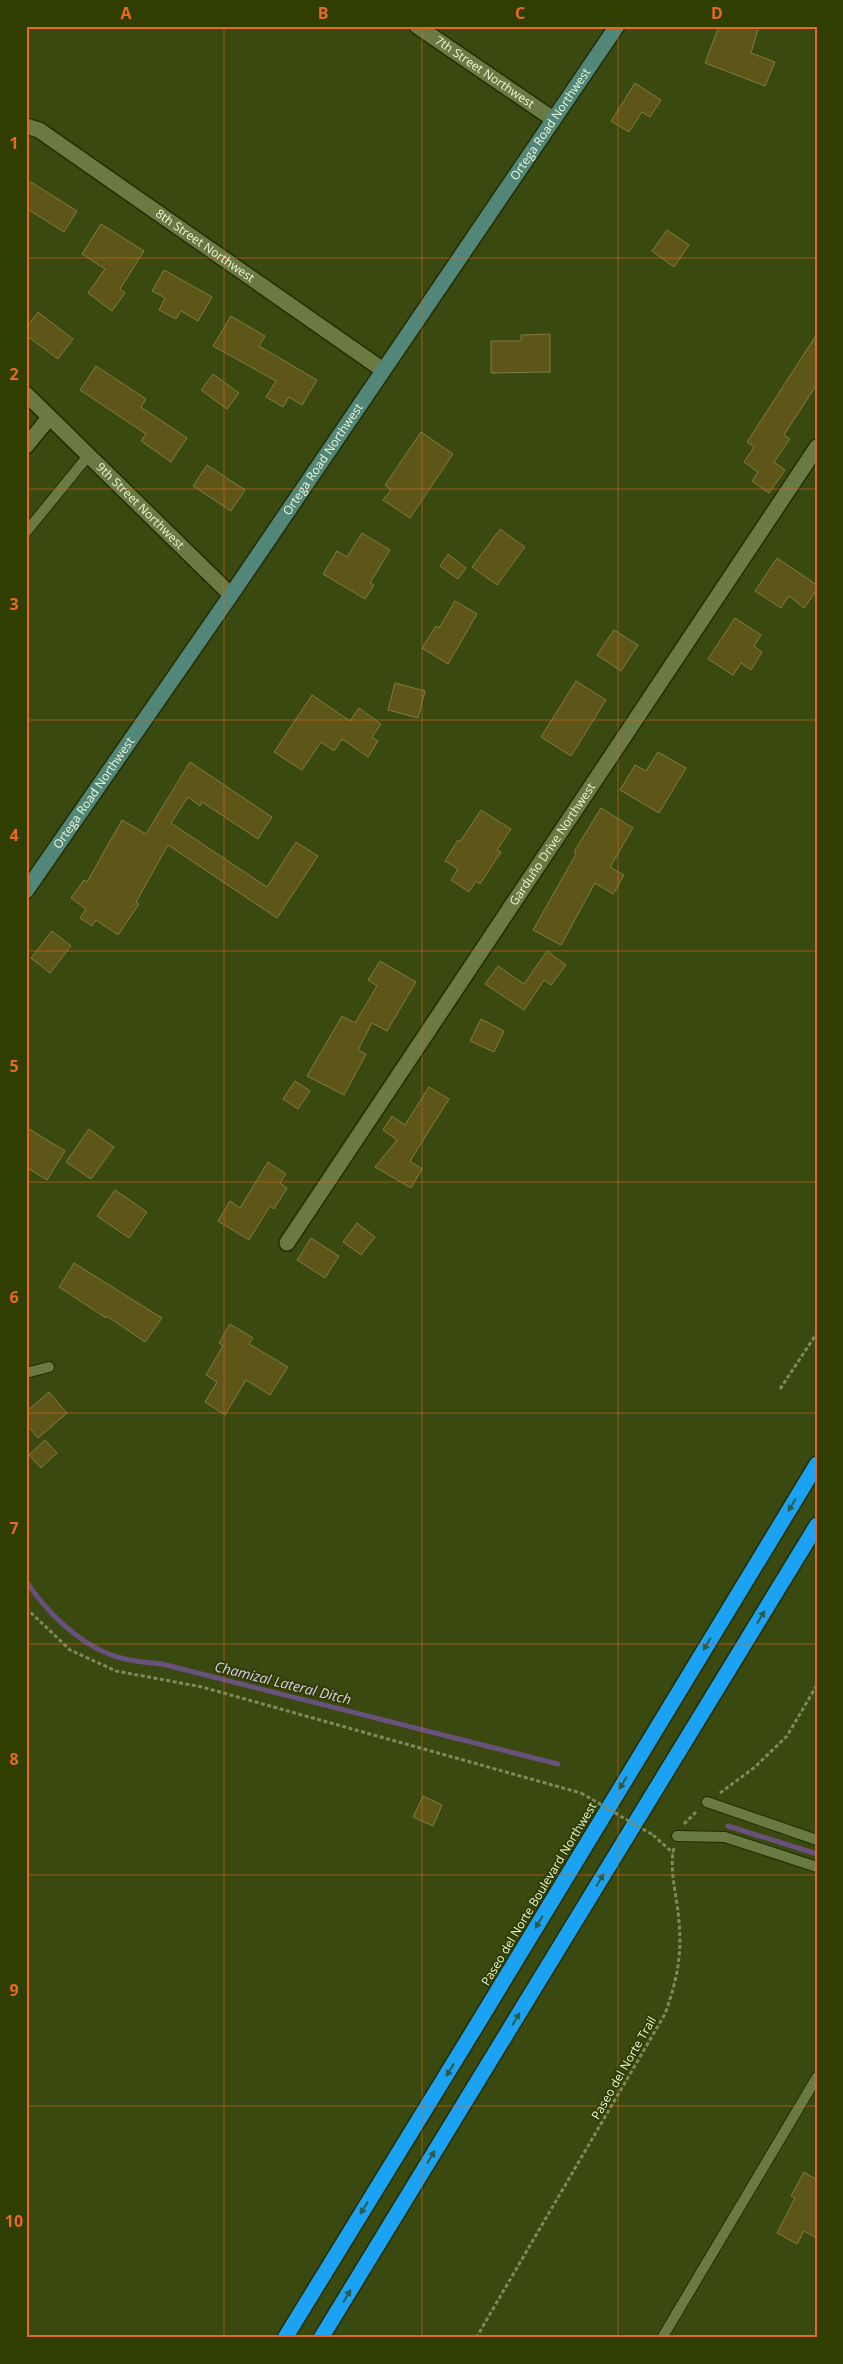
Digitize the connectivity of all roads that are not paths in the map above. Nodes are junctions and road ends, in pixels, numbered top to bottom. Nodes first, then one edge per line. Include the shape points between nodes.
1 (417, 26) edge
2 (617, 26) edge
3 (554, 119) junction
4 (26, 126) edge
5 (383, 370) junction
6 (26, 394) edge
7 (49, 418) junction
8 (26, 446) edge
9 (817, 447) edge
10 (88, 456) junction
11 (26, 532) edge
12 (231, 595) junction
13 (26, 890) edge
14 (287, 1242) dead end
15 (49, 1367) dead end
16 (26, 1373) edge
17 (817, 1464) edge
18 (817, 1525) edge
19 (707, 1802) road end
20 (677, 1836) road end
21 (817, 1840) edge
22 (817, 1867) edge
23 (817, 2077) edge
24 (284, 2338) edge
25 (321, 2338) edge
26 (662, 2338) edge

1 - 3 street, 7th Street Northwest
2 - 3 street, Ortega Road Northwest
3 - 5 street, Ortega Road Northwest
4 - 5 street, 8th Street Northwest via 39,130
5 - 12 street, Ortega Road Northwest
6 - 7 street, 9th Street Northwest
7 - 8 street
7 - 10 street, 9th Street Northwest
9 - 14 street, Garduño Drive Northwest
10 - 11 lane
10 - 12 street, 9th Street Northwest
12 - 13 street, Ortega Road Northwest
15 - 16 lane
17 -> 24 highway, Paseo del Norte Boulevard Northwest
25 -> 18 highway
19 - 21 lane
20 - 22 lane via 725,1837
23 - 26 lane

